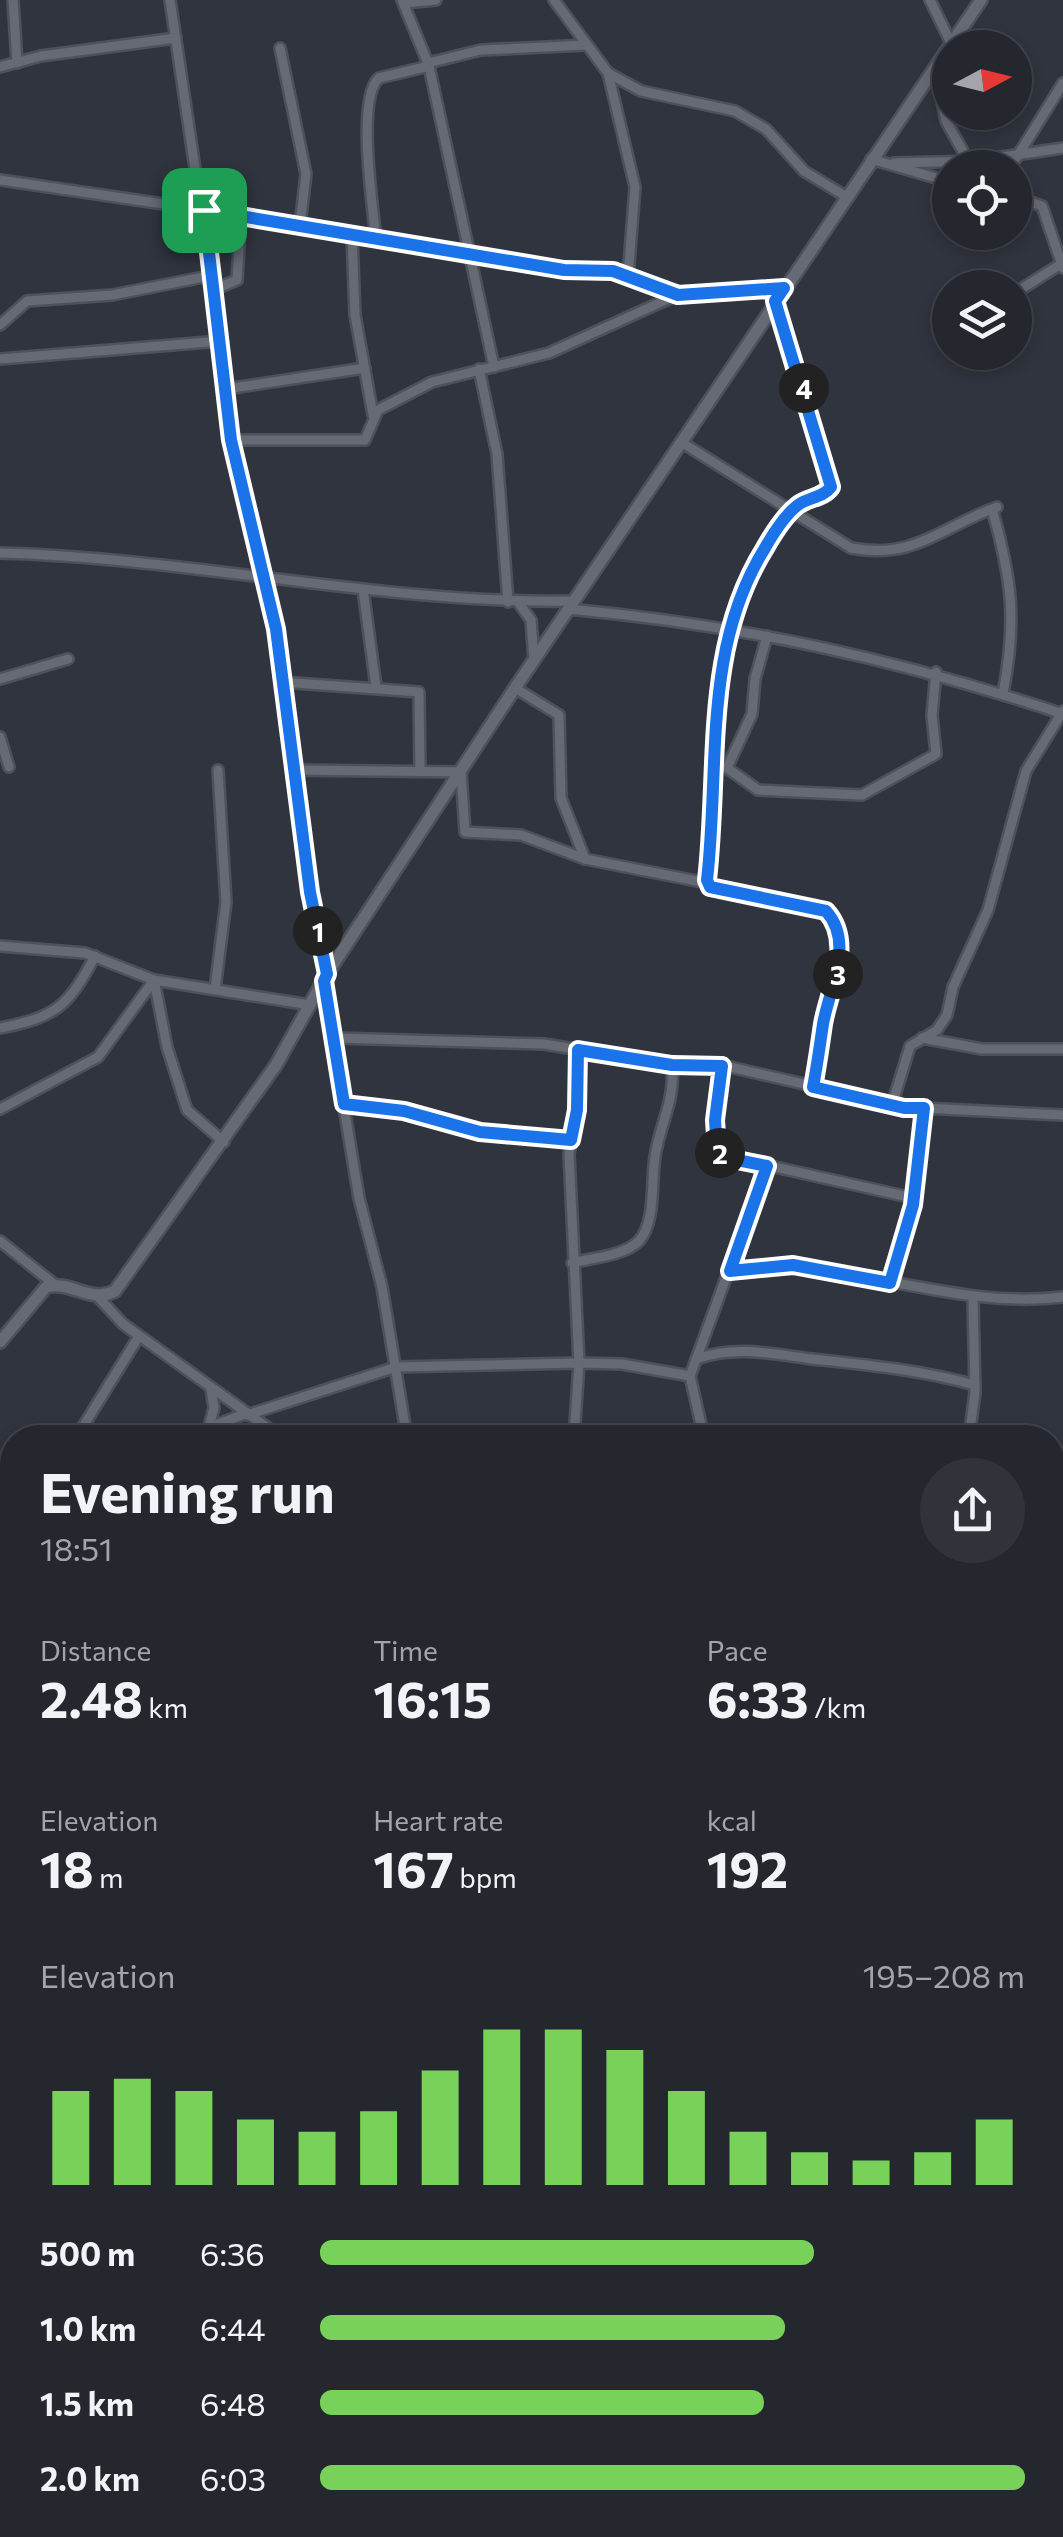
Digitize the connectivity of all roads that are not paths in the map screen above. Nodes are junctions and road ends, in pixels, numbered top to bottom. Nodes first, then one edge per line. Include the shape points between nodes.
1 (13, 0) edge
2 (170, 0) edge
3 (436, 0) edge
4 (554, 0) edge
5 (930, 0) edge
6 (981, 0) edge
7 (403, 2) edge
8 (945, 30) edge
9 (960, 30) edge
10 (176, 38) junction
11 (587, 45) junction
12 (280, 48) dead end
13 (16, 63) junction
14 (429, 64) junction
15 (0, 67) edge
16 (932, 70) edge
17 (608, 74) junction
18 (1062, 87) edge
19 (1063, 148) edge
20 (1021, 150) edge
21 (1032, 153) edge
22 (870, 159) junction
23 (932, 163) edge
24 (894, 164) junction
25 (932, 176) edge
26 (0, 180) edge
27 (845, 196) junction
28 (1032, 202) edge
29 (202, 209) junction
30 (240, 215) junction
31 (300, 225) junction
32 (352, 235) junction
33 (376, 239) junction
34 (470, 253) junction
35 (1062, 266) edge
36 (214, 275) junction
37 (628, 277) junction
38 (1032, 283) edge
39 (784, 288) junction
40 (216, 289) junction
41 (678, 295) junction
42 (775, 301) junction
43 (0, 325) edge
44 (221, 341) junction
45 (0, 359) edge
46 (494, 367) junction
47 (365, 368) junction
48 (479, 369) junction
49 (226, 389) junction
50 (373, 415) junction
51 (231, 440) junction
52 (681, 442) junction
53 (791, 513) junction
54 (0, 553) edge
55 (265, 578) junction
56 (363, 589) junction
57 (513, 602) junction
58 (571, 605) junction
59 (730, 630) junction
60 (767, 636) junction
61 (68, 659) dead end
62 (534, 660) junction
63 (936, 672) junction
64 (0, 679) edge
65 (281, 682) junction
66 (376, 687) junction
67 (516, 688) junction
68 (1004, 693) junction
69 (1062, 713) edge
70 (0, 736) edge
71 (8, 767) dead end
72 (218, 770) dead end
73 (294, 770) junction
74 (420, 771) junction
75 (461, 772) junction
76 (585, 858) junction
77 (707, 883) junction
78 (0, 946) edge
79 (95, 956) junction
80 (325, 978) junction
81 (154, 980) junction
82 (216, 990) junction
83 (310, 1005) junction
84 (0, 1028) edge
85 (336, 1038) junction
86 (921, 1038) junction
87 (1063, 1049) edge
88 (578, 1050) junction
89 (672, 1065) junction
90 (722, 1066) junction
91 (813, 1087) junction
92 (344, 1104) junction
93 (892, 1105) junction
94 (924, 1108) junction
95 (0, 1109) edge
96 (1063, 1114) edge
97 (571, 1140) junction
98 (224, 1142) junction
99 (767, 1166) junction
100 (913, 1198) junction
101 (0, 1241) edge
102 (572, 1263) junction
103 (730, 1271) junction
104 (890, 1283) junction
105 (54, 1284) junction
106 (98, 1297) junction
107 (1063, 1297) edge
108 (974, 1298) junction
109 (139, 1336) junction
110 (0, 1342) edge
111 (696, 1359) junction
112 (579, 1363) junction
113 (396, 1367) junction
114 (690, 1376) junction
115 (975, 1385) junction
116 (211, 1389) junction
117 (246, 1415) junction
118 (84, 1425) edge
119 (208, 1425) edge
120 (224, 1425) edge
121 (262, 1425) edge
122 (405, 1425) edge
123 (575, 1425) edge
124 (701, 1425) edge
125 (970, 1425) edge

1 - 13 street
2 - 10 street
3 - 7 street
4 - 11 street
5 - 8 street
6 - 9 street
7 - 14 street
10 - 13 street
10 - 29 street
11 - 14 street via 481,50
11 - 17 street
12 - 31 street via 306,174
13 - 15 street
14 - 33 street via 380,78 372,90 368,166
14 - 34 street
16 - 22 street
17 - 27 street via 641,91 735,111 766,129 804,171
17 - 37 street via 634,187
18 - 20 street
19 - 21 street
22 - 24 street
22 - 27 street
23 - 24 street
24 - 25 street
26 - 29 street
27 - 39 street
28 - 35 street via 1042,206
29 - 30 street
29 - 36 street
30 - 31 street
30 - 40 street via 237,280
31 - 32 street
32 - 33 street
32 - 47 street
33 - 34 street
34 - 37 street
34 - 46 street
35 - 38 street
36 - 40 street
36 - 43 street via 112,295 26,301
37 - 41 street
39 - 41 street
39 - 42 street
40 - 44 street
41 - 46 street via 549,353
42 - 52 street
42 - 53 street via 831,487
44 - 45 street
44 - 49 street
46 - 48 street
47 - 49 street
47 - 50 street
48 - 50 street via 432,382
48 - 57 street via 499,469
49 - 51 street
50 - 51 street via 368,437 358,442
51 - 55 street
52 - 53 street
52 - 58 street
53 - 59 street via 746,582
53 - 68 street via 851,548 869,551 916,547 994,508 1012,585 1014,641
54 - 55 street
55 - 56 street
55 - 65 street
56 - 57 street
56 - 66 street
57 - 58 street
57 - 62 street via 531,620
58 - 59 street
58 - 62 street
59 - 60 street
59 - 77 street via 712,742
60 - 63 street
60 - 63 street via 752,714 727,768 758,790 862,795 936,754
61 - 64 street
62 - 67 street
63 - 68 street
65 - 66 street
65 - 73 street
66 - 74 street via 420,692
67 - 75 street
67 - 76 street via 559,716 561,798
68 - 69 street
69 - 86 street via 1026,770 988,910 947,1015 938,1030
70 - 71 street
72 - 82 street via 226,902
73 - 74 street
73 - 80 street
74 - 75 street
75 - 76 street via 465,832 520,836
75 - 80 street
76 - 77 street
77 - 91 street via 826,911 836,924 838,972
78 - 79 street
79 - 81 street
79 - 84 street via 71,996 48,1018
80 - 83 street
80 - 85 street
81 - 82 street
81 - 95 street via 98,1057
81 - 98 street via 187,1110
82 - 83 street
83 - 98 street
85 - 88 street
85 - 92 street
86 - 87 street via 982,1048
86 - 93 street via 910,1046
88 - 89 street
88 - 97 street
89 - 90 street
89 - 102 street via 670,1116 655,1153 641,1239
90 - 91 street
90 - 99 street via 717,1150
91 - 93 street
92 - 97 street via 404,1111 480,1132
92 - 113 street
93 - 94 street
94 - 96 street
94 - 100 street
97 - 102 street
98 - 106 street via 115,1291
99 - 100 street
99 - 103 street
100 - 104 street
101 - 105 street
102 - 112 street
103 - 104 street via 793,1265
103 - 111 street
104 - 108 street
105 - 106 street
105 - 110 street via 38,1291
106 - 109 street
107 - 108 street
108 - 115 street
109 - 116 street
109 - 118 street
111 - 114 street
111 - 115 street via 720,1351 777,1353 883,1364
112 - 113 street
112 - 114 street
112 - 123 street
113 - 117 street
113 - 122 street
114 - 124 street
115 - 125 street
116 - 117 street
116 - 119 street
117 - 120 street
117 - 121 street

